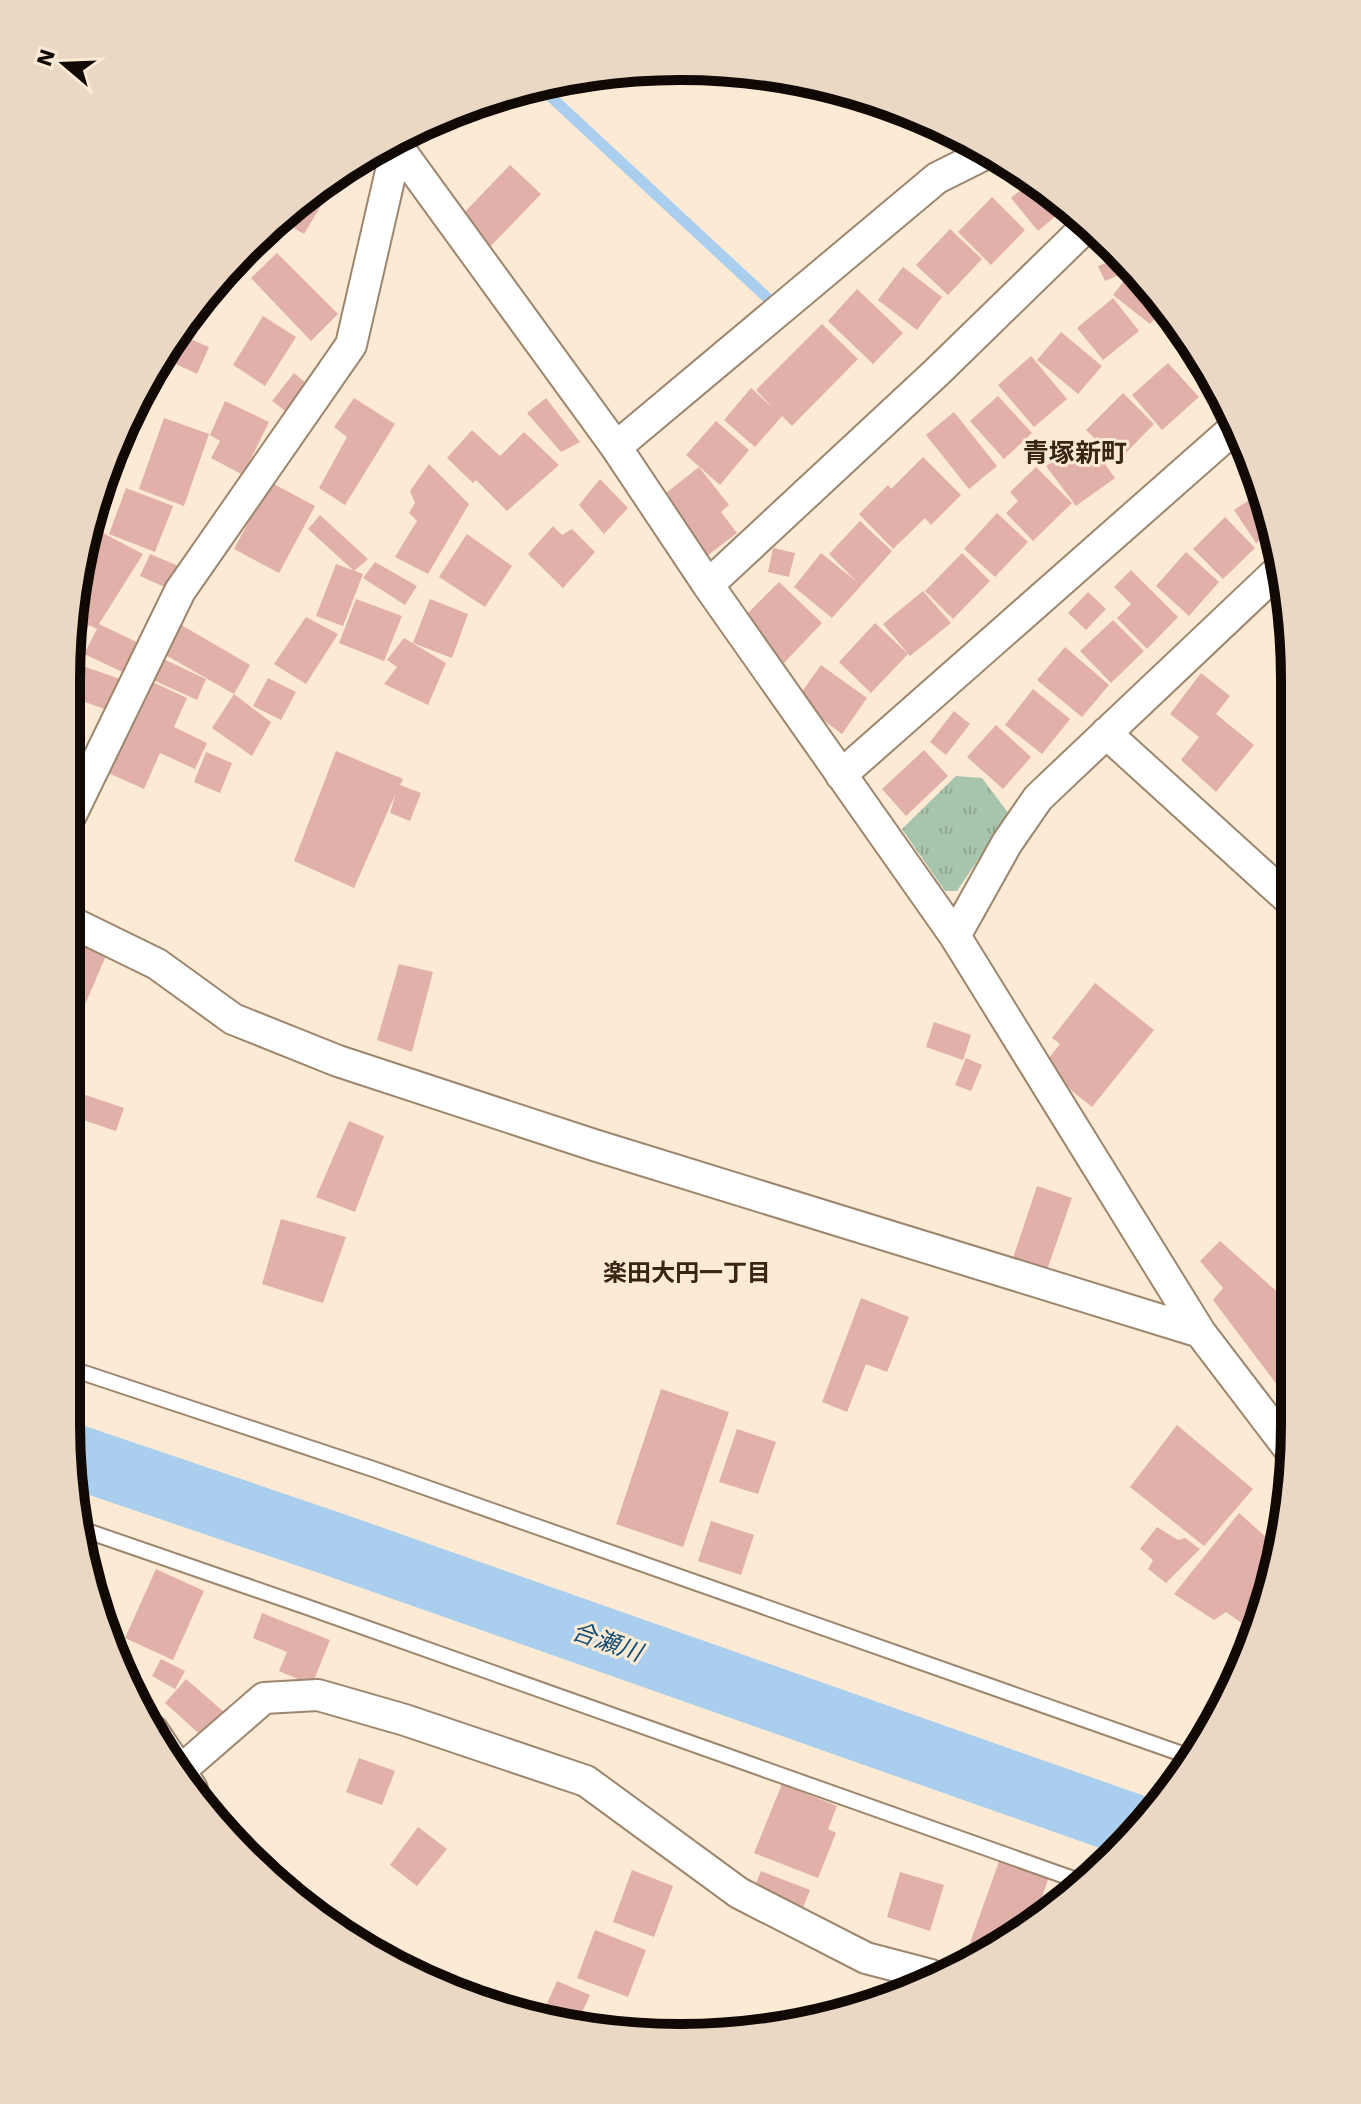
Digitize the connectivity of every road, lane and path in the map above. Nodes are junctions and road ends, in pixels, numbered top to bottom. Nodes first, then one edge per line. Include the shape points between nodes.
1 (400, 150) edge
2 (391, 154) edge
3 (977, 158) edge
4 (1080, 233) edge
5 (1228, 434) edge
6 (616, 447) junction
7 (1271, 577) edge
8 (708, 585) junction
9 (1106, 733) junction
10 (841, 775) junction
11 (80, 796) edge
12 (1281, 892) edge
13 (80, 926) edge
14 (955, 936) junction
15 (1200, 1332) junction
16 (80, 1372) edge
17 (1281, 1438) edge
18 (90, 1532) edge
19 (1182, 1754) edge
20 (192, 1773) edge
21 (1072, 1878) edge
22 (922, 1973) edge

1 - 6 street
2 - 11 street via 351,345 180,591
3 - 6 street via 937,178
4 - 8 street
5 - 10 street
6 - 8 street
7 - 9 street
8 - 10 street
9 - 12 street
9 - 14 street via 1038,798
10 - 14 street
13 - 15 street via 157,964 233,1019 338,1061
14 - 15 street
15 - 17 street
16 - 19 lane via 376,1470
18 - 21 lane
20 - 22 street via 264,1698 318,1695 586,1781 739,1893 866,1958

